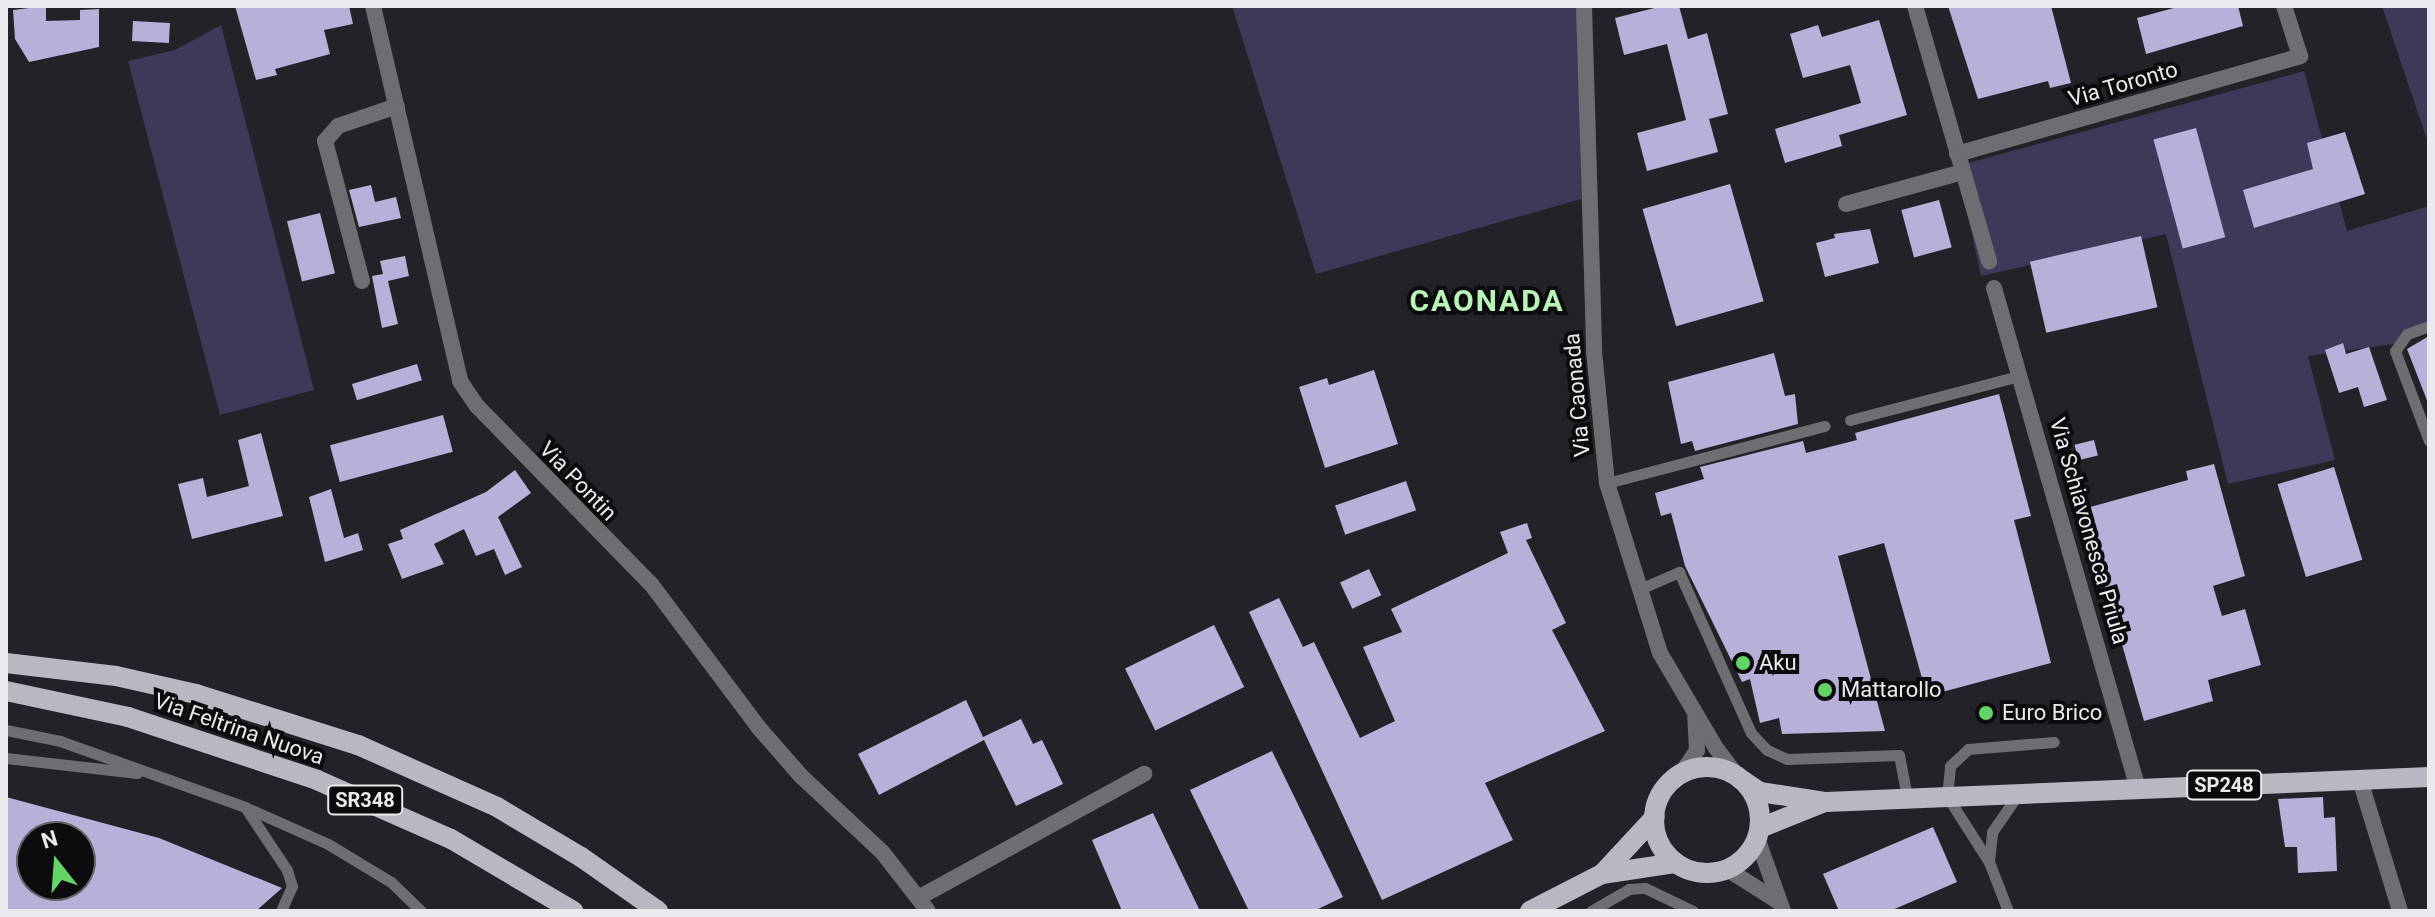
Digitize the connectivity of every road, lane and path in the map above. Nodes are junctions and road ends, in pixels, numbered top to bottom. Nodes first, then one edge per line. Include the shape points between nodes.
1 (373, 6) edge
2 (1584, 6) edge
3 (1915, 6) edge
4 (2284, 6) edge
5 (397, 106) junction
6 (1957, 154) junction
7 (1963, 172) junction
8 (1846, 204) dead end
9 (1989, 261) dead end
10 (362, 281) dead end
11 (1994, 288) dead end
12 (2429, 326) edge
13 (2019, 376) junction
14 (1850, 420) dead end
15 (1825, 426) dead end
16 (2429, 441) edge
17 (1607, 483) junction
18 (1640, 589) junction
19 (6, 663) edge
20 (6, 691) edge
21 (1695, 715) junction
22 (6, 730) edge
23 (2054, 742) dead end
24 (6, 758) edge
25 (1144, 774) dead end
26 (1681, 774) junction
27 (162, 776) junction
28 (2429, 777) edge
29 (1740, 779) junction
30 (2360, 780) junction
31 (2138, 789) junction
32 (2019, 793) junction
33 (1947, 796) junction
34 (1907, 797) junction
35 (1826, 802) junction
36 (245, 807) junction
37 (1655, 817) junction
38 (1759, 833) junction
39 (1989, 862) junction
40 (1676, 863) junction
41 (1727, 869) junction
42 (1602, 874) junction
43 (924, 904) edge
44 (1678, 904) junction
45 (1781, 906) edge
46 (281, 911) edge
47 (421, 911) edge
48 (573, 911) edge
49 (658, 911) edge
50 (1530, 911) edge
51 (1591, 911) edge
52 (1662, 911) edge
53 (1693, 911) edge
54 (2008, 911) edge
55 (2400, 911) edge

1 - 5 street, Via Pontin
2 - 17 street, Via Caonada via 1594,351
3 - 6 street
4 - 6 street, Via Toronto via 2300,56
5 - 10 street via 338,126 325,141
5 - 43 street, Via Pontin via 460,381 477,406 651,584 759,728 883,853
6 - 7 street
7 - 8 street
7 - 9 street
11 - 13 street, Via Schiavonesca Priula
12 - 16 lane via 2407,334 2395,351
13 - 14 lane
13 - 31 street, Via Schiavonesca Priula
15 - 17 lane
17 - 18 street, Via Caonada
18 - 21 street, Via Caonada via 1660,653
18 - 34 lane via 1679,572 1751,733 1767,750 1787,759 1899,755
19 - 49 main road via 116,676 183,691 358,745 497,807
20 - 48 main road, Via Feltrina Nuova / SR348 via 128,717 317,780 451,839
21 - 26 street via 1697,750
21 - 29 street, Via Caonada
22 - 27 lane via 60,741
23 - 33 lane via 1968,749 1950,766
24 - 27 lane
25 - 43 street, Via Pontin
26 - 29 main road via 1711,768
26 - 37 main road via 1661,795
27 - 36 lane
28 - 30 main road, SP248
29 - 35 main road, SP248 via 1760,792
29 - 38 main road via 1759,806
30 - 31 main road, SP248
30 - 55 street
31 - 32 main road, SP248
32 - 33 main road, SP248
32 - 39 lane via 1992,832
33 - 34 main road, SP248
33 - 39 lane
34 - 35 main road, SP248
35 - 38 main road, SP248
36 - 46 lane via 287,870 292,886
36 - 47 lane via 339,850 391,882
37 - 40 main road via 1662,848
37 - 42 main road
38 - 41 main road via 1741,861
38 - 45 street
39 - 54 lane
40 - 41 main road via 1704,873
40 - 42 main road
41 - 45 street
42 - 50 main road
44 - 51 lane via 1645,888 1629,889
44 - 52 lane
44 - 53 lane

